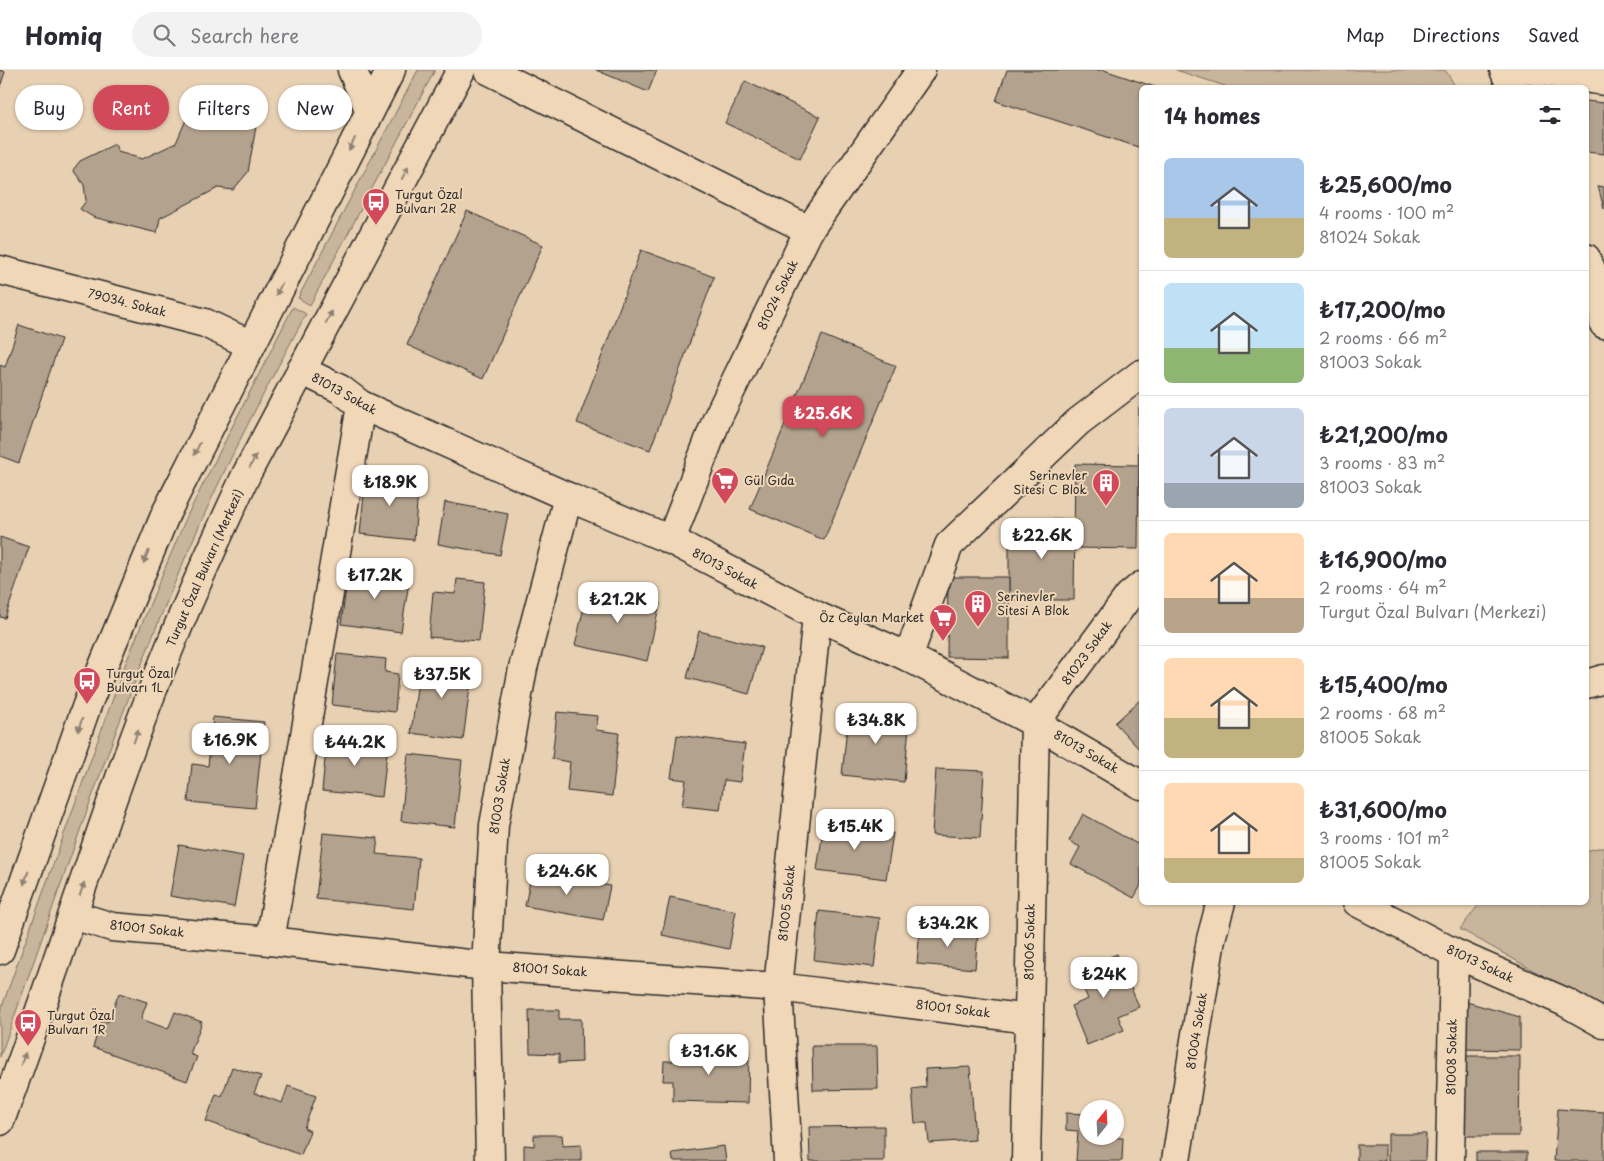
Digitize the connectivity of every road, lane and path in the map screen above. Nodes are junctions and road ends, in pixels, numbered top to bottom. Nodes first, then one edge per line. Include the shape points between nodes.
1 (352, 70) edge
2 (391, 70) edge
3 (461, 70) edge
4 (488, 70) edge
5 (921, 70) edge
6 (1504, 70) edge
7 (1527, 70) edge
8 (1604, 80) edge
9 (1511, 85) edge
10 (369, 109) junction
11 (810, 230) junction
12 (1589, 268) edge
13 (0, 270) edge
14 (1597, 295) edge
15 (1604, 324) edge
16 (251, 345) junction
17 (301, 370) junction
18 (1139, 376) edge
19 (361, 405) junction
20 (568, 497) junction
21 (671, 540) junction
22 (1139, 588) edge
23 (817, 616) junction
24 (908, 657) junction
25 (1604, 679) edge
26 (1589, 683) edge
27 (1035, 723) junction
28 (1139, 784) edge
29 (8, 903) edge
30 (1220, 905) edge
31 (1363, 905) edge
32 (73, 915) junction
33 (270, 941) junction
34 (0, 950) edge
35 (1454, 953) junction
36 (486, 966) junction
37 (778, 987) junction
38 (1028, 1019) junction
39 (1604, 1024) edge
40 (0, 1121) edge
41 (490, 1161) edge
42 (788, 1161) edge
43 (1026, 1161) edge
44 (1176, 1161) edge
45 (1450, 1161) edge

1 - 10 street
2 - 10 street
17 -> 3 street, Turgut Özal Bulvarı (Merkezi)
4 - 11 street
5 - 11 street, 81024 Sokak
6 - 9 street
7 - 8 street
10 -> 16 street
11 - 21 street, 81024 Sokak via 717,419
12 - 14 street
13 - 16 street, 79034. Sokak via 205,323
14 - 15 street
16 -> 29 street via 170,504 135,583
17 - 19 street, 81013 Sokak
32 -> 17 street, Turgut Özal Bulvarı (Merkezi) via 173,641 243,480
18 - 24 street via 1078,422 949,546
19 - 20 street, 81013 Sokak
19 - 33 street
20 - 21 street, 81013 Sokak
20 - 36 street, 81003 Sokak via 523,668 494,825
21 - 23 street, 81013 Sokak
22 - 27 street, 81023 Sokak via 1129,596
23 - 24 street, 81013 Sokak
23 - 37 street, 81005 Sokak
24 - 27 street, 81013 Sokak
25 - 26 street
27 - 28 street, 81013 Sokak
27 - 38 street, 81006 Sokak
29 - 34 street
30 - 44 street, 81004 Sokak via 1211,939
31 - 35 street, 81013 Sokak
32 - 33 street, 81001 Sokak via 112,927
40 -> 32 street, Turgut Özal Bulvarı (Merkezi)
33 - 36 street, 81001 Sokak
35 - 39 street, 81013 Sokak via 1564,1002
35 - 45 street, 81008 Sokak
36 - 37 street, 81001 Sokak
36 - 41 street, 81003 Sokak
37 - 38 street, 81001 Sokak
37 - 42 street, 81005 Sokak
38 - 43 street, 81006 Sokak

